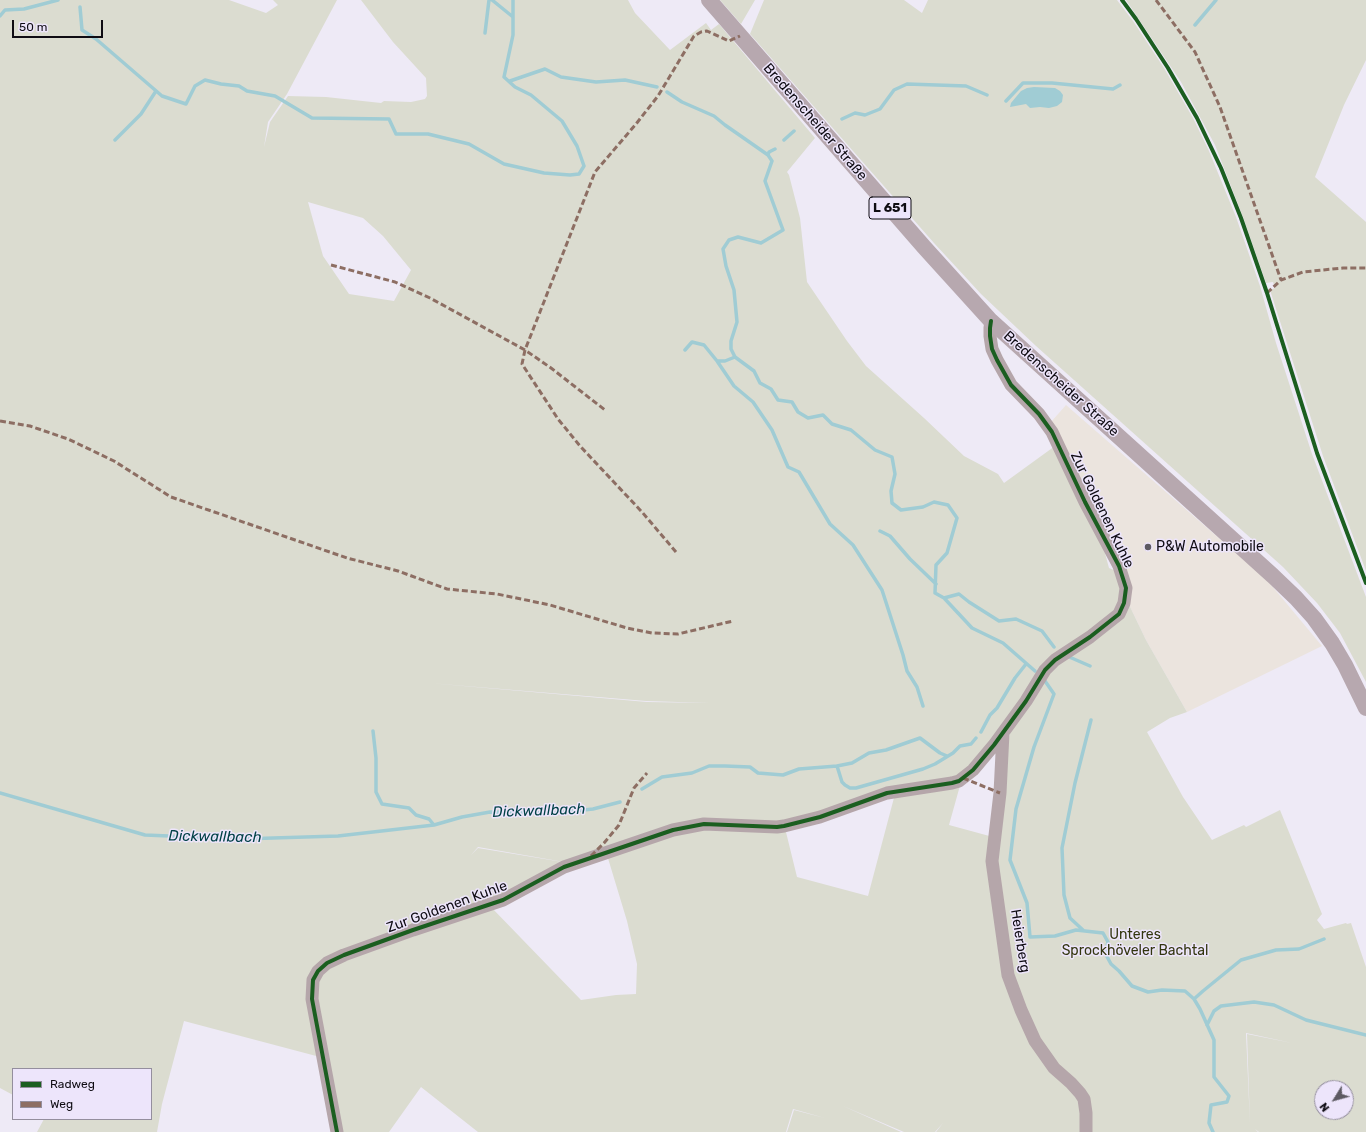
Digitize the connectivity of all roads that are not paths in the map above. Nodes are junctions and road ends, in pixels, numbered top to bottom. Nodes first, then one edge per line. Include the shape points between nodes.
1 (709, 0) edge
2 (991, 321) junction
3 (1366, 708) edge
4 (1003, 732) junction
5 (337, 1132) edge
6 (1086, 1132) edge

1 - 2 main road, Bredenscheider Straße / L 651
2 - 3 main road, Bredenscheider Straße / L 651 via 1296,598 1332,644
2 - 4 street, Zur Goldenen Kuhle via 990,336 996,360 1011,385 1039,414 1052,432 1085,502 1116,558 1126,588 1119,614 1045,670
4 - 5 street, Zur Goldenen Kuhle via 973,770 964,778 952,783 887,793 784,826 704,824 673,830 564,867 503,900 413,930 327,963 318,971 314,980 312,999
4 - 6 street, Heierberg via 1000,793 992,861 1008,975 1035,1041 1054,1068 1071,1082 1084,1099

